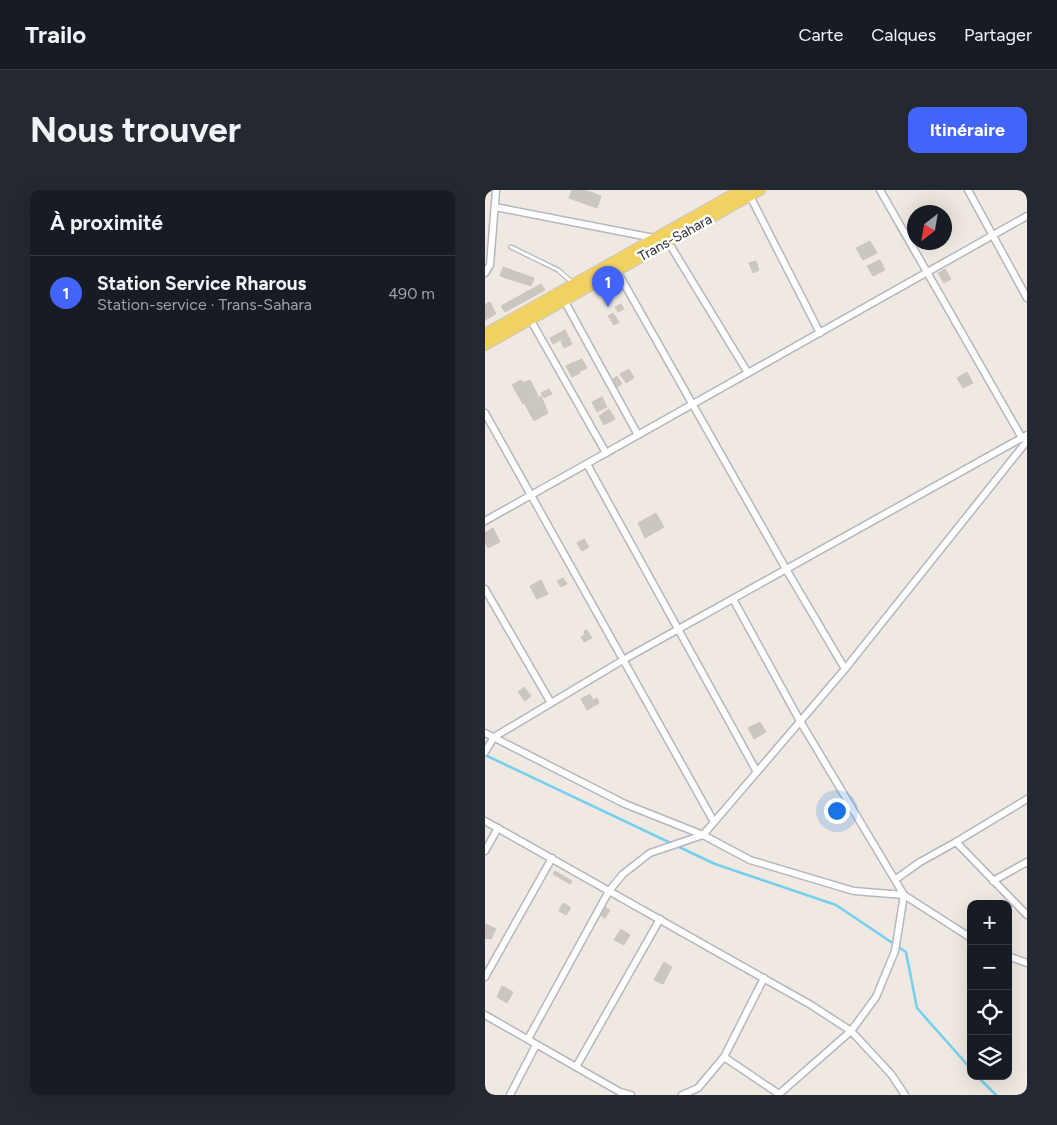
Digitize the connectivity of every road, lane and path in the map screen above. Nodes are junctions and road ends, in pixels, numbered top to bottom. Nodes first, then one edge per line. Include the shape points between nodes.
1 (496, 190) edge
2 (741, 190) edge
3 (760, 190) edge
4 (880, 190) edge
5 (968, 190) edge
6 (750, 196) junction
7 (495, 207) junction
8 (1027, 216) edge
9 (993, 236) junction
10 (666, 237) junction
11 (654, 238) junction
12 (511, 247) dead end
13 (617, 271) junction
14 (485, 273) edge
15 (926, 273) junction
16 (576, 288) junction
17 (1027, 298) edge
18 (564, 300) junction
19 (530, 319) junction
20 (820, 333) junction
21 (485, 334) edge
22 (485, 345) edge
23 (748, 373) junction
24 (693, 404) junction
25 (485, 413) edge
26 (638, 435) junction
27 (1025, 438) edge
28 (605, 453) junction
29 (587, 464) junction
30 (531, 495) junction
31 (485, 521) edge
32 (786, 569) junction
33 (485, 588) edge
34 (733, 599) junction
35 (678, 629) junction
36 (623, 660) junction
37 (845, 669) junction
38 (551, 703) junction
39 (800, 721) junction
40 (485, 733) edge
41 (494, 737) junction
42 (485, 752) edge
43 (757, 772) junction
44 (1027, 798) edge
45 (485, 821) edge
46 (714, 822) junction
47 (498, 828) junction
48 (703, 835) junction
49 (956, 842) junction
50 (485, 851) edge
51 (552, 858) junction
52 (1027, 862) edge
53 (896, 879) junction
54 (993, 881) junction
55 (609, 891) junction
56 (905, 895) junction
57 (1027, 914) edge
58 (660, 919) junction
59 (967, 935) edge
60 (1012, 957) edge
61 (1027, 963) edge
62 (485, 977) edge
63 (764, 978) junction
64 (485, 1014) edge
65 (851, 1031) junction
66 (528, 1039) junction
67 (536, 1044) junction
68 (724, 1056) junction
69 (576, 1067) junction
70 (617, 1094) edge
71 (510, 1095) edge
72 (631, 1095) edge
73 (682, 1095) edge
74 (779, 1095) edge
75 (905, 1095) edge

1 - 7 street
2 - 10 main road, Trans-Sahara
3 - 6 main road, Trans-Sahara
4 - 15 street
5 - 9 street
6 - 10 main road, Trans-Sahara
6 - 20 street
7 - 11 street
7 - 14 street via 490,265
8 - 9 street
9 - 15 street
9 - 17 street
10 - 11 main road, Trans-Sahara
10 - 13 main road, Trans-Sahara
10 - 23 street
11 - 16 main road, Trans-Sahara
12 - 16 lane via 558,270
13 - 16 main road, Trans-Sahara
13 - 24 street
15 - 20 street
15 - 27 street
16 - 18 main road, Trans-Sahara
16 - 21 main road, Trans-Sahara
18 - 19 main road, Trans-Sahara
18 - 26 street
19 - 22 main road, Trans-Sahara
19 - 28 street
20 - 23 street
23 - 24 street
24 - 26 street
24 - 32 street
25 - 30 street
26 - 28 street
27 - 32 street
27 - 37 street
28 - 29 street
29 - 30 street
29 - 35 street
30 - 31 street
30 - 36 street
32 - 34 street
32 - 37 street
33 - 38 street
34 - 35 street
34 - 39 street
35 - 36 street
35 - 43 street
36 - 38 street
36 - 46 street
37 - 39 street
38 - 41 street
39 - 43 street
39 - 53 street
40 - 41 street
41 - 42 street
41 - 48 street via 625,804
43 - 46 street
44 - 49 street
45 - 47 street
46 - 48 street
47 - 50 street
47 - 51 street
48 - 55 street via 650,853 623,874
48 - 56 street via 751,860 854,891
49 - 53 street
49 - 54 street
51 - 55 street
51 - 62 street
52 - 54 street
53 - 56 street
54 - 57 street
55 - 58 street
55 - 66 street
56 - 59 street
56 - 65 street via 895,951 876,997
58 - 63 street
58 - 69 street
60 - 61 street
63 - 65 street
63 - 68 street
64 - 66 street
65 - 74 street
65 - 75 street via 891,1074
66 - 67 street
67 - 69 street
67 - 71 street
68 - 73 street via 698,1088
68 - 74 street
69 - 70 street
70 - 72 street

